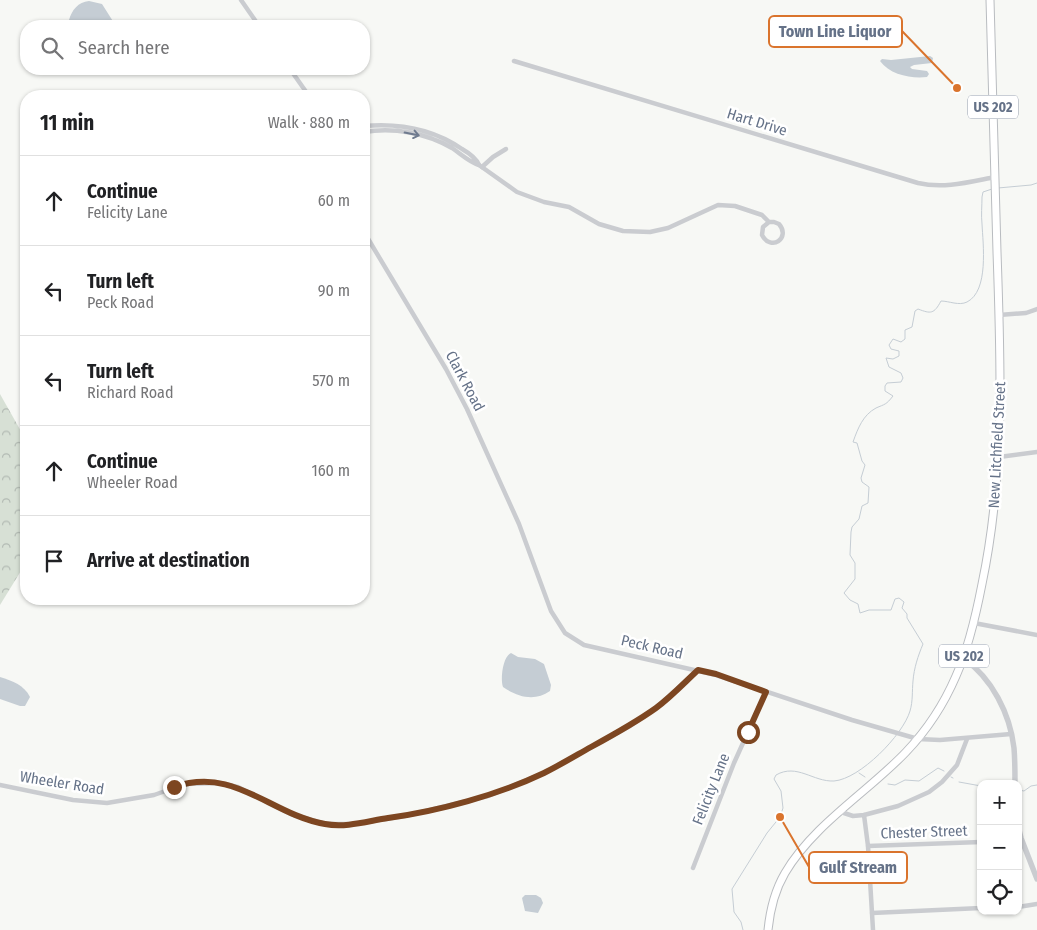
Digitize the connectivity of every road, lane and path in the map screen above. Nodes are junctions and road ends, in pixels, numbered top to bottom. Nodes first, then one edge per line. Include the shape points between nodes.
1 (241, 0) edge
2 (990, 0) edge
3 (256, 20) edge
4 (514, 61) dead end
5 (294, 75) edge
6 (305, 90) edge
7 (370, 127) edge
8 (385, 128) junction
9 (370, 131) edge
10 (506, 149) dead end
11 (481, 166) junction
12 (995, 177) junction
13 (769, 222) junction
14 (370, 242) edge
15 (1037, 309) edge
16 (999, 315) junction
17 (1037, 452) edge
18 (999, 458) junction
19 (529, 550) joint
20 (974, 623) junction
21 (1037, 635) edge
22 (964, 659) junction
23 (698, 670) junction
24 (766, 692) junction
25 (1012, 734) junction
26 (967, 738) junction
27 (918, 739) junction
28 (1015, 780) edge
29 (0, 785) edge
30 (841, 812) junction
31 (864, 814) junction
32 (977, 842) edge
33 (1022, 844) edge
34 (868, 846) junction
35 (693, 868) dead end
36 (1037, 879) edge
37 (1037, 904) edge
38 (1022, 906) edge
39 (977, 908) edge
40 (872, 913) junction
41 (768, 930) edge
42 (873, 930) edge

1 - 3 street
2 - 12 highway, New Litchfield Street / US 202
4 - 12 street, Hart Drive via 918,183 945,186
5 - 6 street
7 - 8 street
8 - 9 street
8 - 11 street via 433,139
10 - 11 street
11 - 13 street via 517,192 570,207 599,224 623,231 650,232 668,228 718,205 735,206 762,215
12 - 16 highway, New Litchfield Street / US 202
13 - 13 street via 777,222 783,230 782,237 774,243 762,235 763,227
14 - 19 street, Clark Road via 457,390
15 - 16 street
16 - 18 highway, New Litchfield Street / US 202
17 - 18 street
18 - 20 highway, New Litchfield Street / US 202 via 992,534
19 - 23 street, Peck Road via 551,611 565,633 584,645
20 - 21 street
20 - 22 highway, New Litchfield Street / US 202
22 - 25 street via 973,665 996,694
22 - 27 highway, New Litchfield Street / US 202 via 947,696
23 - 24 street, Peck Road
23 - 29 street, Wheeler Road via 630,726 544,773 488,796 405,816 353,824 325,824 291,814 243,789 219,783 185,784 148,796 107,803 73,800
24 - 27 street, Peck Road
24 - 35 street, Felicity Lane
25 - 26 street, Peck Road
25 - 28 street
26 - 27 street, Peck Road
26 - 31 street via 957,765 929,792 898,806
27 - 30 highway, New Litchfield Street / US 202
30 - 31 street via 853,816
30 - 41 highway, New Litchfield Street / US 202 via 798,853 785,873 772,906
31 - 34 street
32 - 34 street, Chester Street
33 - 36 street
34 - 40 street
37 - 38 street
39 - 40 street
40 - 42 street

